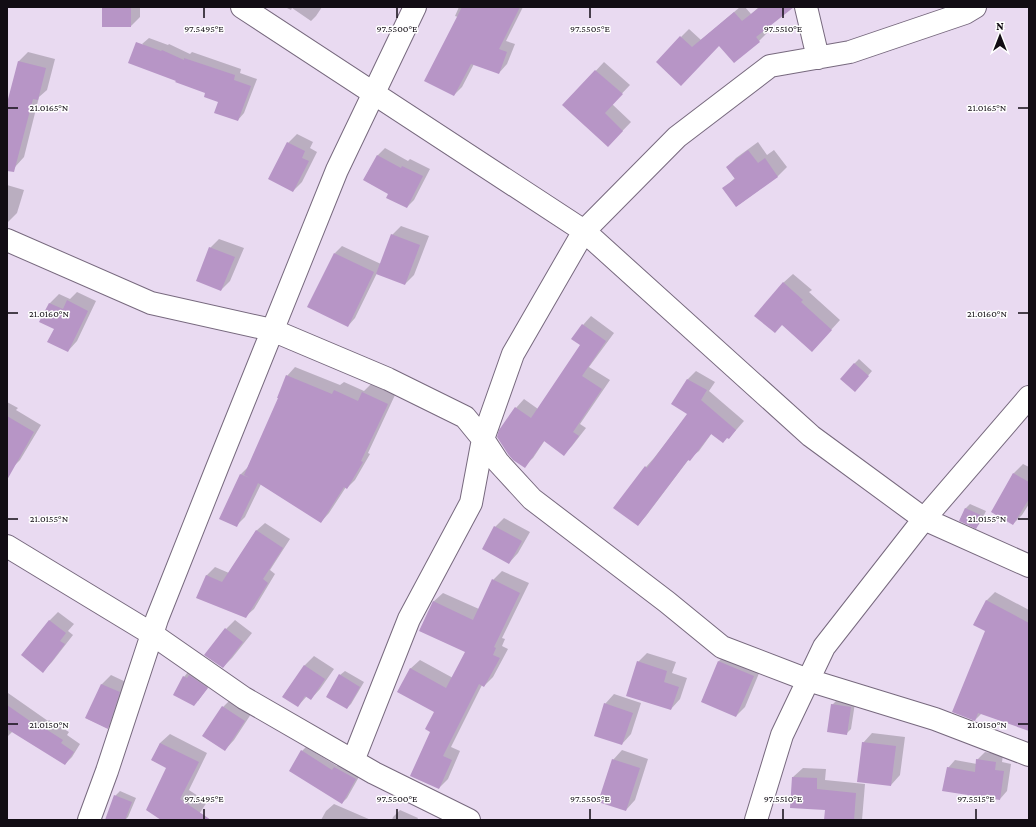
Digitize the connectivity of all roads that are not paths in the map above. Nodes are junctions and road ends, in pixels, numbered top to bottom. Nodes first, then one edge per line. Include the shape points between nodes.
1 (242, 7) edge
2 (415, 7) edge
3 (806, 7) edge
4 (975, 7) edge
5 (818, 58) junction
6 (374, 93) junction
7 (584, 231) junction
8 (7, 240) edge
9 (272, 330) junction
10 (1029, 397) edge
11 (483, 439) junction
12 (924, 519) junction
13 (7, 546) edge
14 (1029, 566) edge
15 (152, 634) junction
16 (808, 680) junction
17 (1029, 755) edge
18 (353, 762) junction
19 (89, 820) edge
20 (469, 820) edge
21 (756, 820) edge

1 - 6 street
2 - 6 street
3 - 5 street
4 - 5 street via 965,13 850,52
5 - 7 street via 770,66 677,137
6 - 7 street
6 - 9 street via 337,170
7 - 11 street via 513,354
7 - 12 street via 811,436
8 - 9 street via 151,303
9 - 11 street via 388,379 465,417
9 - 15 street
10 - 12 street
11 - 16 street via 498,462 532,499 722,647
11 - 18 street via 471,503 409,619
12 - 14 street
12 - 16 street via 824,647
13 - 15 street
15 - 18 street via 244,698
15 - 19 street
16 - 17 street via 936,719
16 - 21 street via 782,735
18 - 20 street

